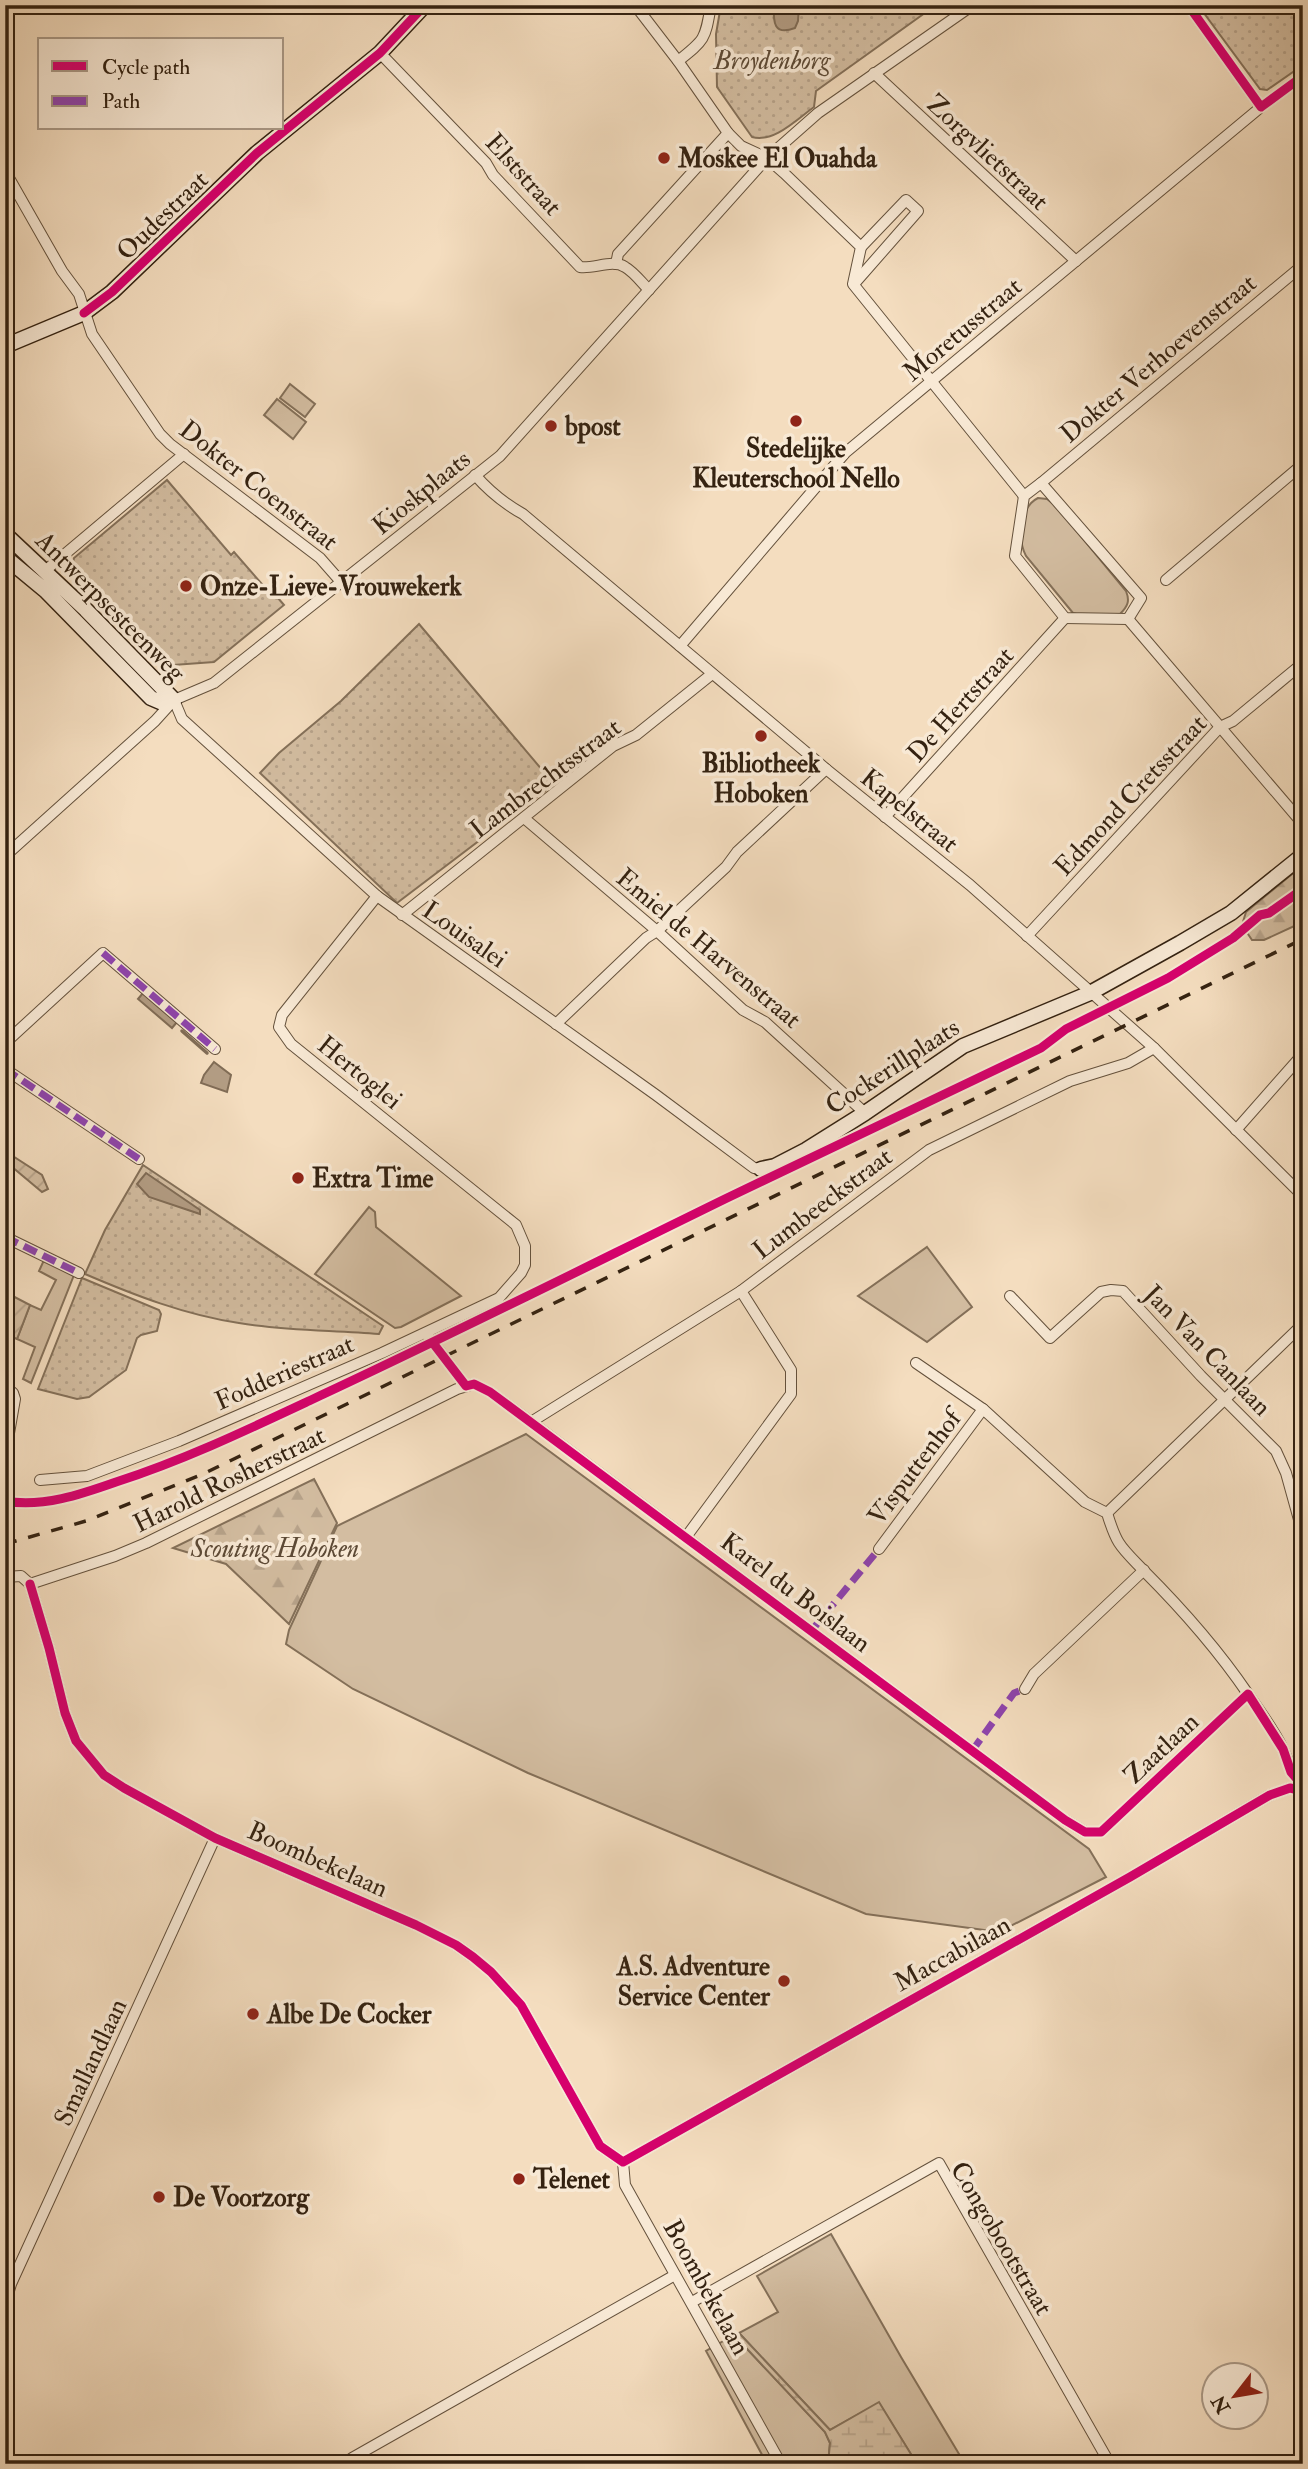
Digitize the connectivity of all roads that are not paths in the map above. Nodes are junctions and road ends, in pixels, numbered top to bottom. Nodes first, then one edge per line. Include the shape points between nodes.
1 (425, 5) edge
2 (635, 5) edge
3 (711, 5) edge
4 (973, 5) edge
5 (1188, 5) edge
6 (380, 53) junction
7 (678, 61) junction
8 (874, 73) junction
9 (1303, 76) edge
10 (1261, 107) junction
11 (728, 133) junction
12 (767, 158) junction
13 (5, 171) edge
14 (861, 247) junction
15 (1076, 261) junction
16 (616, 264) junction
17 (1303, 265) edge
18 (853, 284) junction
19 (649, 290) junction
20 (84, 313) junction
21 (5, 346) edge
22 (932, 382) junction
23 (184, 454) junction
24 (1303, 464) edge
25 (475, 475) junction
26 (1041, 483) junction
27 (1024, 496) junction
28 (5, 534) edge
29 (5, 556) edge
30 (46, 570) junction
31 (1166, 580) dead end
32 (342, 583) junction
33 (1065, 618) junction
34 (1128, 619) junction
35 (680, 646) junction
36 (1303, 663) edge
37 (712, 674) junction
38 (174, 700) junction
39 (1220, 727) junction
40 (826, 769) junction
41 (885, 817) junction
42 (524, 818) junction
43 (1303, 824) edge
44 (1303, 855) edge
45 (5, 856) edge
46 (377, 896) junction
47 (402, 915) junction
48 (657, 931) junction
49 (1027, 936) junction
50 (1090, 993) junction
51 (556, 1024) junction
52 (5, 1043) edge
53 (1154, 1048) junction
54 (215, 1049) dead end
55 (1303, 1054) edge
56 (5, 1069) edge
57 (865, 1113) junction
58 (1236, 1130) junction
59 (139, 1159) dead end
60 (761, 1169) joint
61 (1303, 1196) edge
62 (5, 1237) edge
63 (525, 1265) joint
64 (79, 1273) dead end
65 (741, 1291) junction
66 (1010, 1296) dead end
67 (1303, 1324) edge
68 (426, 1333) junction
69 (916, 1363) dead end
70 (466, 1386) junction
71 (5, 1387) edge
72 (1225, 1398) junction
73 (984, 1409) junction
74 (531, 1422) junction
75 (5, 1457) edge
76 (40, 1480) dead end
77 (1107, 1513) junction
78 (1303, 1534) edge
79 (686, 1537) junction
80 (879, 1549) dead end
81 (1144, 1570) junction
82 (5, 1577) edge
83 (30, 1584) junction
84 (1025, 1689) dead end
85 (1248, 1694) junction
86 (1303, 1789) edge
87 (1101, 1832) joint
88 (215, 1838) junction
89 (623, 2162) junction
90 (675, 2275) junction
91 (692, 2302) junction
92 (5, 2304) edge
93 (349, 2464) edge
94 (781, 2464) edge
95 (1110, 2464) edge

1 - 6 street, Oudestraat
2 - 7 street
3 - 7 street via 708,32
4 - 8 street, Kioskplaats
5 - 10 street
6 - 16 street, Elststraat via 580,267
6 - 20 street, Oudestraat via 257,153 112,292
7 - 11 street
8 - 12 street, Kioskplaats via 818,113
8 - 15 street, Zorgvlietstraat
9 - 10 street, Moretusstraat
10 - 15 street, Moretusstraat
11 - 12 street via 741,146
11 - 16 street via 618,254
12 - 14 street
12 - 19 street, Kioskplaats
13 - 20 street, Dokter Coenstraat via 79,294
14 - 18 street
14 - 18 street via 906,200 918,211
15 - 22 street, Moretusstraat
16 - 19 street via 624,265
17 - 26 street, Dokter Verhoevenstraat
18 - 22 street
19 - 25 street, Kioskplaats via 512,443
20 - 21 street, Oudestraat
20 - 23 street, Dokter Coenstraat via 92,334 160,433
22 - 27 street
22 - 35 street, Moretusstraat via 845,453
23 - 30 street
23 - 32 street, Dokter Coenstraat via 320,558
24 - 31 street
25 - 32 street, Kioskplaats
25 - 35 street, Kapelstraat
26 - 27 street, Dokter Verhoevenstraat
26 - 34 street via 1141,598
27 - 33 street via 1015,556
28 - 30 street, Antwerpsesteenweg
29 - 38 street, Antwerpsesteenweg via 151,698 165,704
30 - 38 street, Antwerpsesteenweg
32 - 38 street, Kioskplaats via 214,684
33 - 34 street
33 - 41 street, De Hertstraat
34 - 39 street
35 - 37 street, Kapelstraat
36 - 39 street, Edmond Cretsstraat
37 - 40 street, Kapelstraat
37 - 42 street, Lambrechtsstraat
38 - 45 street
38 - 46 street, Louisalei via 182,719
39 - 43 street
39 - 49 street, Edmond Cretsstraat
40 - 41 street, Kapelstraat
40 - 48 street
41 - 49 street, Kapelstraat
42 - 47 street, Lambrechtsstraat
42 - 48 street, Emiel de Harvenstraat
44 - 50 street, Cockerillplaats via 1231,913
46 - 47 street, Louisalei
46 - 63 street, Hertoglei via 282,1015 281,1031 291,1044 516,1226 525,1246
47 - 51 street, Louisalei
48 - 51 street
48 - 57 street, Emiel de Harvenstraat
49 - 50 street, Kapelstraat
50 - 53 street, Kapelstraat
50 - 57 street, Cockerillplaats via 963,1046
51 - 60 street, Louisalei
52 - 54 street via 103,953
53 - 58 street, Kapelstraat
53 - 65 street, Lumbeeckstraat via 1128,1063 1070,1080 929,1150
55 - 58 street
56 - 59 street
57 - 60 street, Cockerillplaats via 806,1150
58 - 61 street, Kapelstraat
62 - 64 street
63 - 68 street, Fodderiestraat via 499,1298
65 - 74 street, Lumbeeckstraat
65 - 79 street via 791,1370 791,1394
66 - 72 street, Jan Van Canlaan via 1050,1338 1101,1292 1123,1291
67 - 72 street
68 - 70 street
68 - 76 street, Fodderiestraat via 135,1458 87,1476
69 - 73 street
70 - 74 street, Karel du Boislaan via 481,1387
70 - 83 street, Harold Rosherstraat via 146,1543
71 - 75 street via 15,1399
72 - 77 street
72 - 78 street, Jan Van Canlaan via 1276,1451
73 - 77 street via 1085,1502
73 - 80 street, Visputtenhof
74 - 79 street, Karel du Boislaan
77 - 81 street via 1114,1538
79 - 87 street, Karel du Boislaan via 1065,1820 1085,1832
81 - 84 street via 1034,1674
81 - 85 street
82 - 83 street via 20,1576
83 - 88 street, Boombekelaan via 65,1713 87,1757 124,1788
85 - 86 street
85 - 87 street, Zaatlaan
86 - 89 street, Maccabilaan via 1270,1795
88 - 89 street, Boombekelaan via 416,1925 473,1957 521,2006 600,2146
88 - 92 street, Smallandlaan
89 - 90 street, Boombekelaan via 625,2185
90 - 91 street, Boombekelaan
90 - 93 street via 352,2458
91 - 94 street, Boombekelaan
91 - 95 street, Congobootstraat via 939,2163

